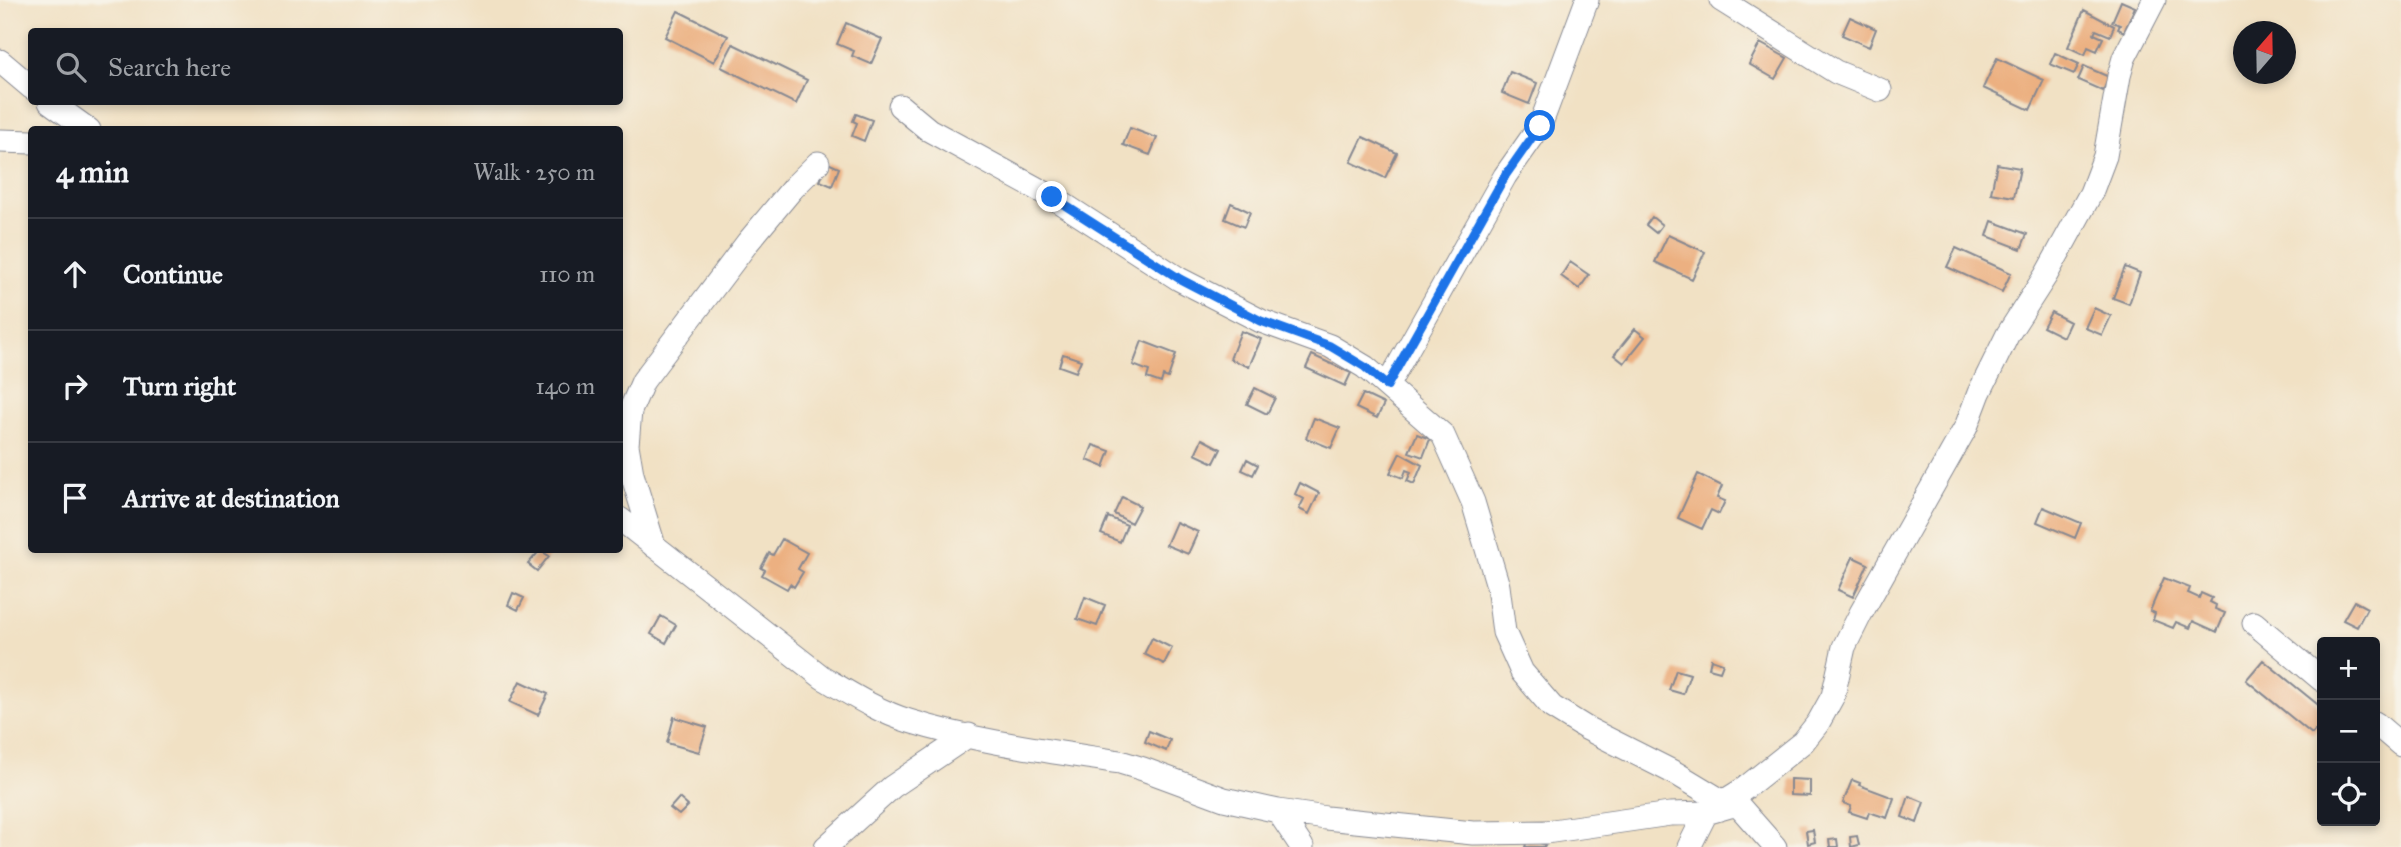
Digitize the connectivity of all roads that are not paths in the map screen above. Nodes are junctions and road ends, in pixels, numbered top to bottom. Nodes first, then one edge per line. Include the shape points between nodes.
1 (1587, 0) edge
2 (1721, 0) edge
3 (2154, 0) edge
4 (0, 61) edge
5 (28, 85) edge
6 (1880, 90) dead end
7 (54, 105) edge
8 (900, 106) dead end
9 (83, 126) edge
10 (0, 141) edge
11 (28, 142) edge
12 (818, 163) dead end
13 (1387, 386) junction
14 (623, 521) edge
15 (654, 546) junction
16 (2254, 623) dead end
17 (2317, 676) edge
18 (2380, 727) edge
19 (969, 735) junction
20 (2401, 745) edge
21 (1731, 801) junction
22 (1278, 811) junction
23 (1706, 813) junction
24 (826, 847) edge
25 (1302, 847) edge
26 (1689, 847) edge
27 (1775, 847) edge

1 - 13 street via 1540,126 1505,176
2 - 6 street via 1836,72
3 - 21 street via 2124,58 2105,156 2091,192 2008,334 1966,427 1861,613 1844,647 1833,696 1802,742
4 - 5 street
7 - 9 street
8 - 13 street via 929,130 1052,197 1180,279 1261,321 1330,346
10 - 11 street
12 - 15 street via 748,242 643,381 630,411 627,445 632,474
13 - 21 street via 1443,435 1458,464 1498,586 1504,632 1522,672 1552,707 1586,728
14 - 15 street
15 - 19 street via 822,677 906,720
16 - 17 street
18 - 20 street
19 - 22 street via 1120,762 1224,799
19 - 24 street via 892,787
21 - 23 street
21 - 27 street
22 - 23 street via 1473,833 1546,832
22 - 25 street
23 - 26 street

